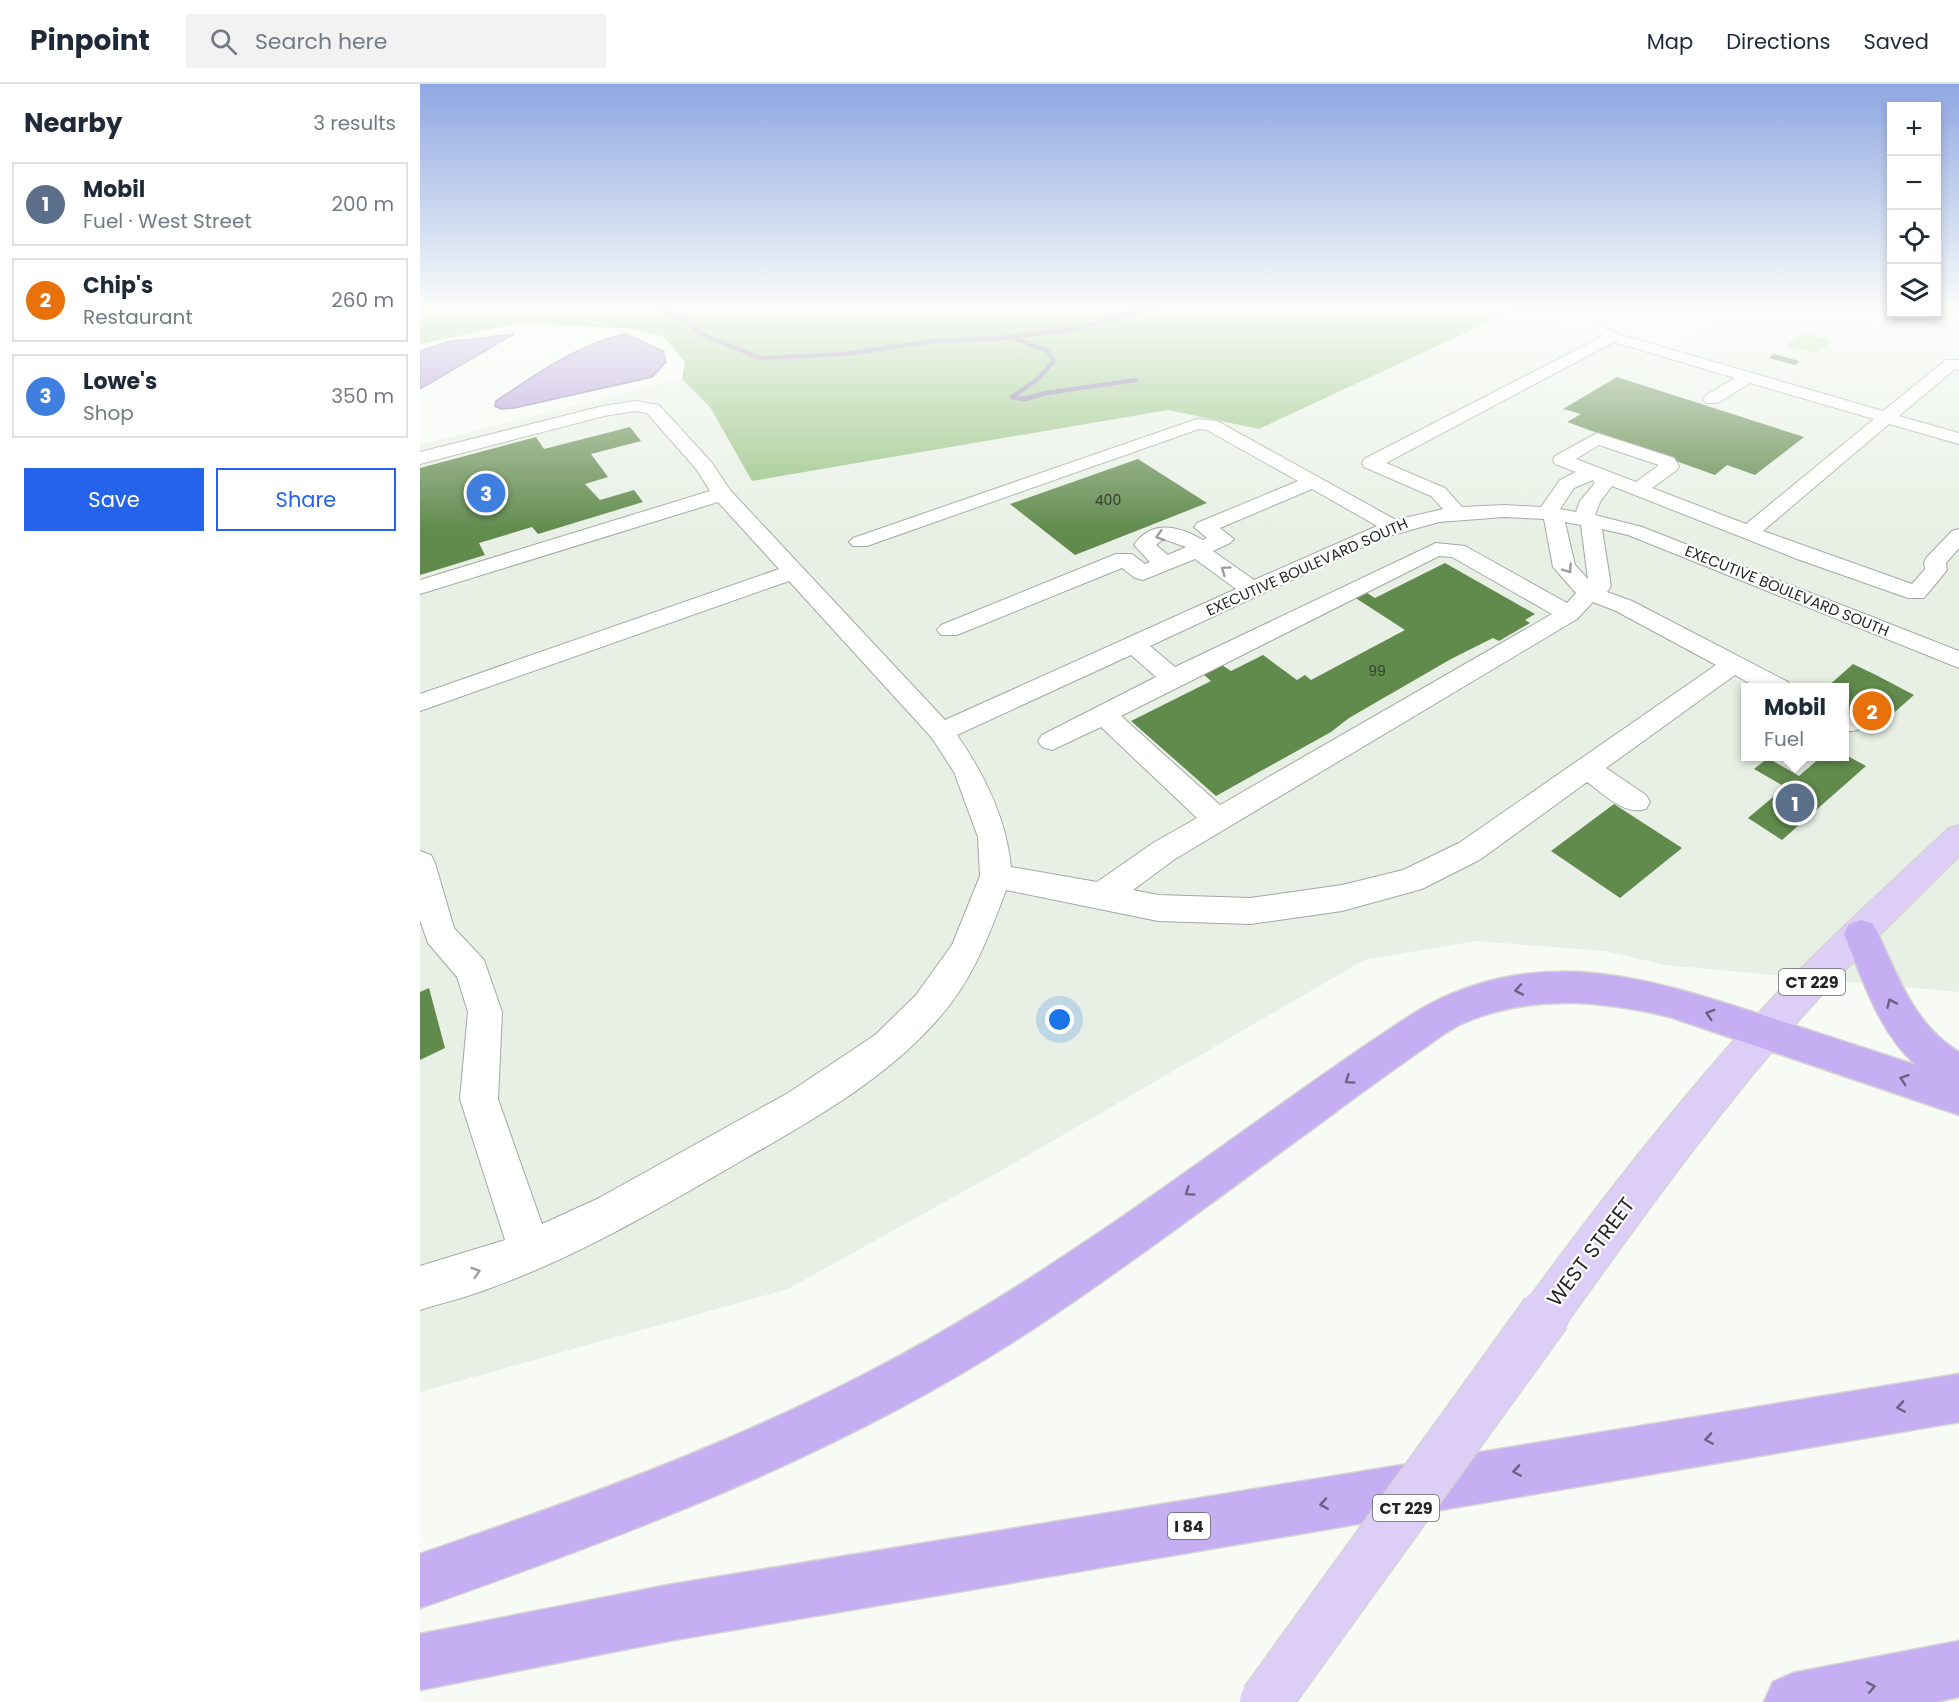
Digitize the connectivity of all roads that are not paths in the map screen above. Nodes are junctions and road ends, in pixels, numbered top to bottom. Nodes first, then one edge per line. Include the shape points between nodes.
1 (1518, 382) edge
2 (1741, 382) edge
3 (1764, 382) edge
4 (1930, 382) edge
5 (1712, 399) dead end
6 (1903, 405) junction
7 (1887, 417) junction
8 (1946, 417) dead end
9 (1959, 439) edge
10 (420, 458) edge
11 (1599, 474) junction
12 (1313, 482) junction
13 (1638, 489) junction
14 (722, 494) junction
15 (1456, 512) junction
16 (1550, 513) junction
17 (1588, 519) junction
18 (1394, 527) junction
19 (1749, 532) junction
20 (1959, 535) edge
21 (860, 542) dead end
22 (1200, 549) junction
23 (1805, 554) junction
24 (1171, 561) junction
25 (1936, 570) junction
26 (793, 572) junction
27 (1959, 578) edge
28 (1772, 585) junction
29 (420, 587) edge
30 (1253, 590) junction
31 (1589, 593) junction
32 (1230, 600) junction
33 (1569, 614) junction
34 (950, 630) dead end
35 (1133, 644) junction
36 (1959, 660) edge
37 (1734, 664) junction
38 (1173, 678) junction
39 (1771, 683) edge
40 (420, 703) edge
41 (1102, 714) junction
42 (941, 732) junction
43 (1052, 741) dead end
44 (1587, 769) junction
45 (1636, 802) dead end
46 (1218, 820) junction
47 (1959, 837) edge
48 (420, 863) edge
49 (996, 876) junction
50 (1102, 895) junction
51 (1861, 934) junction
52 (1766, 1032) junction
53 (1959, 1073) edge
54 (1959, 1097) edge
55 (530, 1251) junction
56 (420, 1288) edge
57 (1959, 1398) edge
58 (420, 1581) edge
59 (420, 1662) edge
60 (1959, 1669) edge
61 (1265, 1702) edge
62 (1793, 1702) edge

1 - 15 street via 1371,463 1438,492
2 - 5 street
3 - 7 street
4 - 6 street
6 - 7 street
6 - 8 street
7 - 9 street
7 - 19 street
10 - 14 street via 603,411 646,407 653,409 705,467
11 - 13 street
11 - 13 street via 1562,460 1597,438 1667,462 1670,466
11 - 16 street via 1573,479 1563,488
11 - 17 street via 1605,483 1590,501
12 - 18 street
12 - 21 street via 1211,424 1197,424
12 - 22 street via 1204,527 1223,539
13 - 19 street
14 - 26 street
14 - 29 street
15 - 16 street, EXECUTIVE BOULEVARD SOUTH
15 - 18 street, EXECUTIVE BOULEVARD SOUTH
16 - 17 street, EXECUTIVE BOULEVARD SOUTH
16 -> 31 street via 1564,567
17 - 28 street, EXECUTIVE BOULEVARD SOUTH via 1657,539
17 - 31 street via 1600,586
18 - 30 street, EXECUTIVE BOULEVARD SOUTH
19 - 23 street
20 - 25 street via 1935,562
22 - 24 street
22 -> 24 street via 1177,533 1148,540 1148,550
30 -> 22 street
23 - 25 street via 1916,593
23 - 28 street
24 - 32 street
24 - 34 street via 1143,573 1124,559
25 - 27 street
26 - 40 street
26 - 42 street
28 - 36 street, EXECUTIVE BOULEVARD SOUTH
30 - 32 street, EXECUTIVE BOULEVARD SOUTH
31 - 33 street
31 - 37 street via 1624,606
32 - 35 street, EXECUTIVE BOULEVARD SOUTH
33 - 38 street via 1457,551 1436,549
33 - 46 street
35 - 38 street
35 - 42 street, EXECUTIVE BOULEVARD SOUTH
37 - 39 street
37 - 44 street
38 - 41 street
41 - 43 street
41 - 46 street
42 - 49 street via 967,770 989,826
44 - 45 street
44 - 50 street via 1470,851 1411,880 1342,898 1250,911 1158,908
46 - 50 street via 1164,851
47 - 51 main road, WEST STREET / CT 229
48 - 55 street via 440,934 472,970 485,1012 480,1099
49 - 50 street
49 - 55 street via 966,952 928,1006 888,1046 801,1106 709,1159 611,1213
51 - 52 main road, WEST STREET / CT 229
53 -> 51 highway via 1916,1043 1898,1018
54 -> 52 highway
52 -> 58 highway via 1670,1000 1584,985 1540,986 1470,1003 1418,1031 1036,1300 879,1393 691,1482
52 - 61 main road, WEST STREET / CT 229, bridge via 1643,1183
56 -> 55 street
57 -> 59 highway, I 84 via 668,1612
62 -> 60 highway

